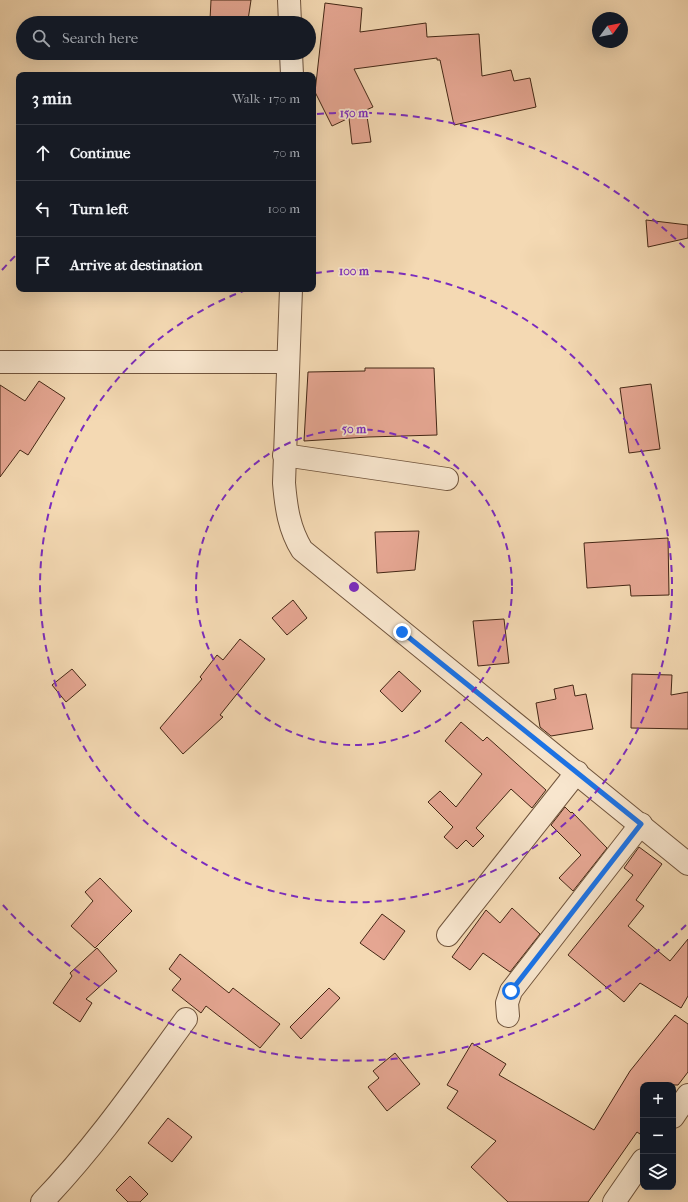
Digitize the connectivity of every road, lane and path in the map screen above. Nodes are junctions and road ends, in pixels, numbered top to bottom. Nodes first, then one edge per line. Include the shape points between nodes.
1 (289, 0) edge
2 (290, 16) edge
3 (292, 60) edge
4 (292, 72) edge
5 (291, 292) edge
6 (0, 362) edge
7 (288, 362) junction
8 (284, 455) junction
9 (447, 479) dead end
10 (577, 772) junction
11 (641, 824) junction
12 (688, 864) edge
13 (448, 935) dead end
14 (508, 1016) dead end
15 (186, 1019) dead end
16 (688, 1095) edge
17 (676, 1112) edge
18 (640, 1164) edge
19 (42, 1202) edge
20 (614, 1202) edge

1 - 2 street
3 - 4 street
5 - 7 street
6 - 7 street
7 - 8 street
8 - 9 street
8 - 10 street via 286,507 294,537 302,550
10 - 11 street
10 - 13 street
11 - 12 street
11 - 14 street via 511,991 507,1003
15 - 19 street via 101,1135 73,1170
16 - 17 street
18 - 20 street

